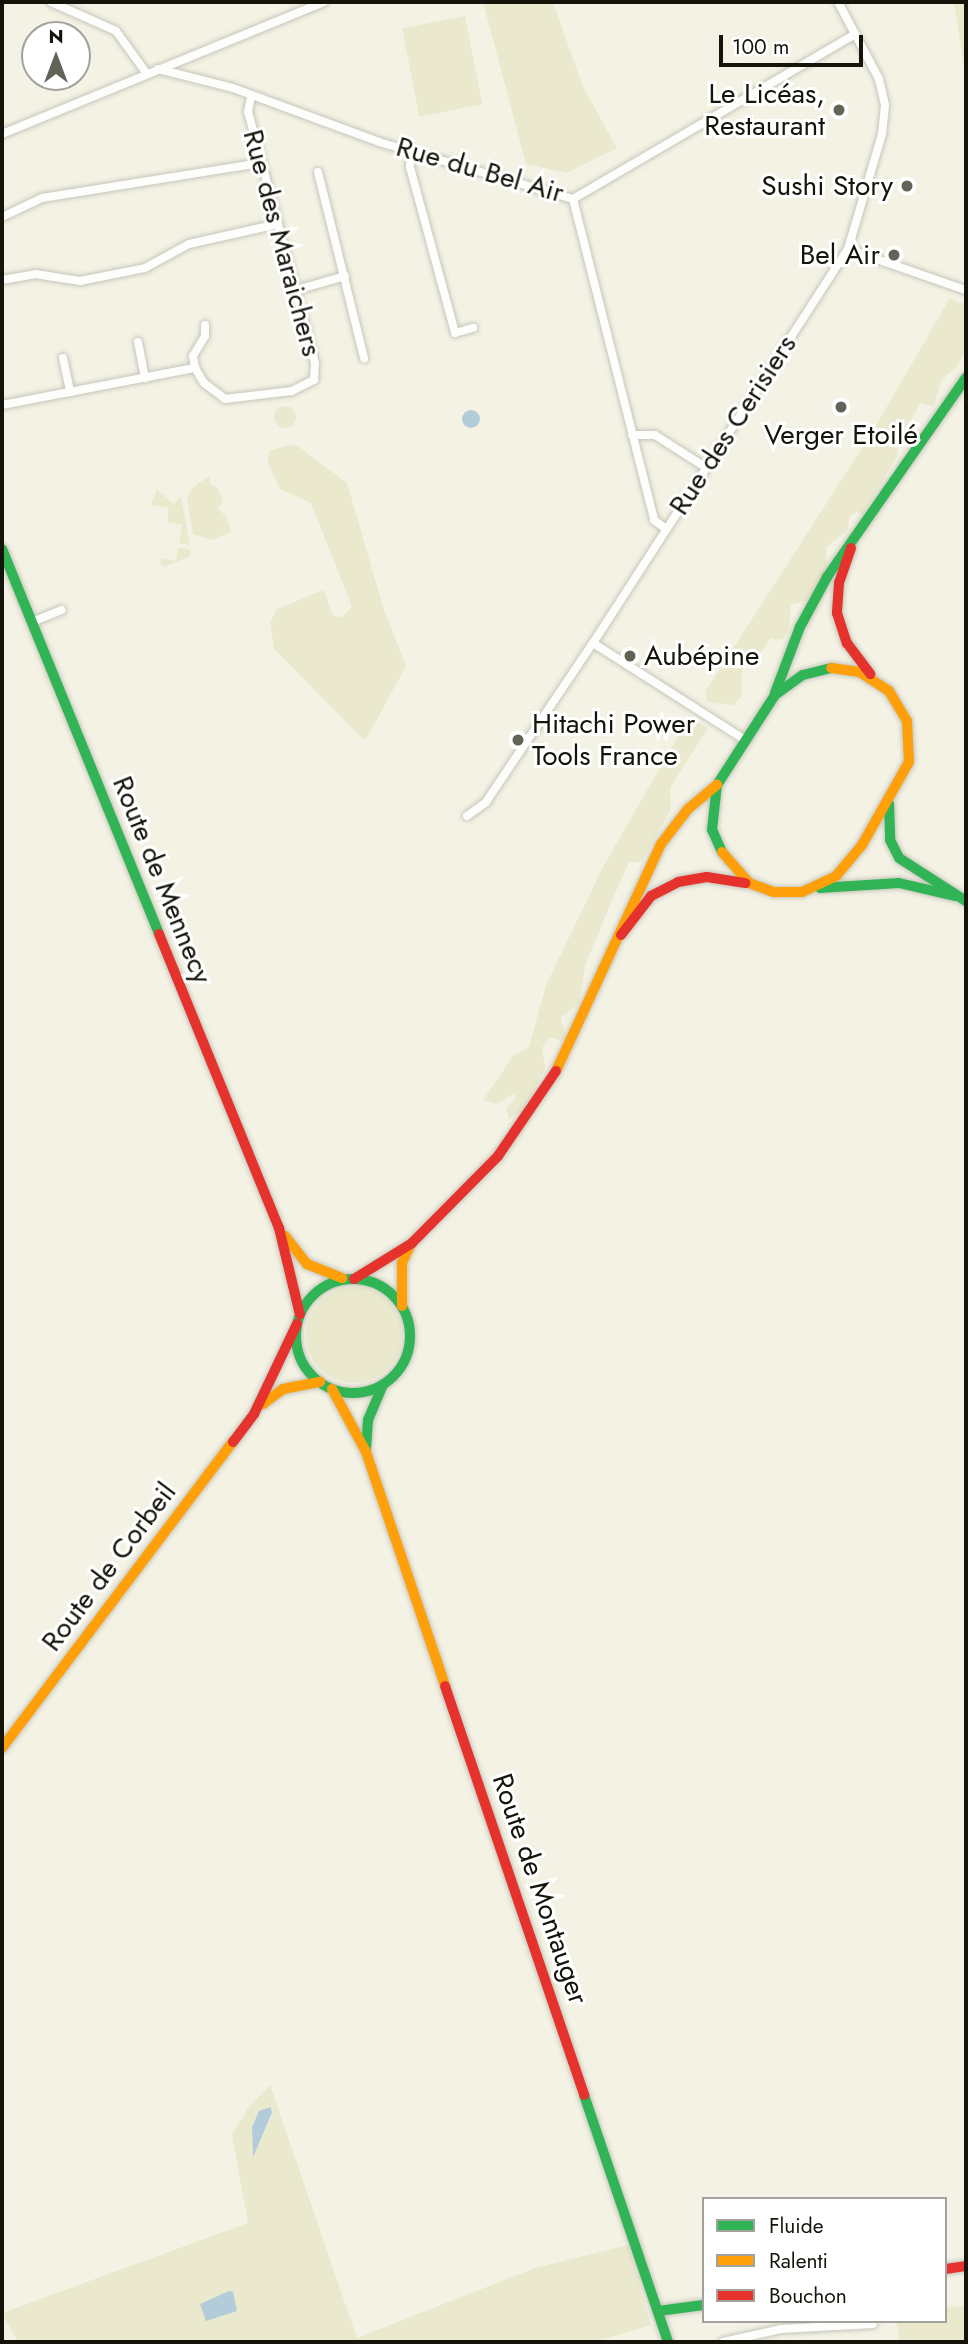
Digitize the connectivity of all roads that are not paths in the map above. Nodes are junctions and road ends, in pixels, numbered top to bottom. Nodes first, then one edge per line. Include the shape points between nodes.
1 (51, 2) edge
2 (324, 2) edge
3 (838, 2) edge
4 (855, 34) junction
5 (158, 69) junction
6 (146, 74) junction
7 (251, 97) junction
8 (2, 134) edge
9 (411, 151) junction
10 (261, 163) junction
11 (318, 172) dead end
12 (573, 199) junction
13 (2, 217) edge
14 (278, 224) junction
15 (848, 249) junction
16 (345, 276) junction
17 (2, 280) edge
18 (296, 290) junction
19 (966, 290) edge
20 (205, 325) dead end
21 (473, 328) dead end
22 (138, 342) dead end
23 (63, 358) dead end
24 (364, 358) dead end
25 (195, 368) junction
26 (145, 378) junction
27 (966, 378) edge
28 (70, 392) junction
29 (2, 405) edge
30 (632, 435) junction
31 (705, 467) junction
32 (666, 528) junction
33 (850, 548) junction
34 (2, 549) edge
35 (62, 610) dead end
36 (32, 622) junction
37 (593, 643) junction
38 (874, 679) junction
39 (775, 695) junction
40 (745, 740) junction
41 (717, 785) junction
42 (889, 801) junction
43 (467, 816) dead end
44 (748, 883) junction
45 (813, 889) junction
46 (961, 898) edge
47 (618, 939) junction
48 (279, 1228) junction
49 (412, 1243) junction
50 (352, 1279) junction
51 (403, 1309) junction
52 (299, 1319) junction
53 (320, 1382) junction
54 (383, 1384) junction
55 (332, 1389) junction
56 (254, 1414) junction
57 (366, 1452) junction
58 (2, 1748) edge
59 (966, 2266) edge
60 (947, 2269) edge
61 (702, 2305) edge
62 (658, 2311) junction
63 (873, 2323) dead end
64 (780, 2325) edge
65 (668, 2342) edge
66 (723, 2342) edge

1 - 6 street via 116,31
2 - 5 street
3 - 4 street, Rue des Cerisiers
4 - 12 street, Rue du Bel Air
4 - 15 street, Rue des Cerisiers via 879,79 885,119
5 - 6 street
5 - 7 street, Rue du Bel Air
6 - 8 street
7 - 9 street, Rue du Bel Air
7 - 10 street, Rue des Maraichers via 248,112
9 - 12 street, Rue du Bel Air
9 - 21 street via 410,167 455,333
10 - 13 street via 42,198
10 - 14 street, Rue des Maraichers
11 - 16 street
12 - 30 street
14 - 17 street via 189,244 154,265 132,271 80,281 35,274
14 - 18 street, Rue des Maraichers
15 - 19 street
15 - 31 street, Rue des Cerisiers
16 - 18 street
16 - 24 street
18 - 25 street, Rue des Maraichers via 315,363 314,380 306,386 232,400 204,383
20 - 25 street via 205,336 193,356
22 - 26 street
23 - 28 street
25 - 26 street
26 - 28 street
27 - 33 main road
28 - 29 street
30 - 31 street via 655,435
30 - 32 street via 654,520
31 - 32 street, Rue des Cerisiers
32 - 37 street, Rue des Cerisiers
33 - 38 main road via 839,583 837,613 847,643
33 - 39 main road via 807,612
34 - 36 main road, Route de Mennecy
35 - 36 street
36 - 48 main road, Route de Mennecy
37 - 40 street
37 - 43 street, Rue des Cerisiers via 486,802
38 - 39 main road via 844,668 820,669 790,682
38 - 42 main road via 896,701 909,731 906,771
39 - 40 main road
40 - 41 main road
41 - 44 main road via 711,812 714,840 727,863
41 - 47 main road via 688,809 665,838 635,893
42 - 45 main road via 848,864
42 - 46 main road via 890,840 899,858
44 - 45 main road via 781,893
44 - 47 main road via 707,877 678,882 650,897
45 - 46 main road via 890,883
47 - 49 main road via 569,1048 540,1099 477,1180
48 - 50 main road, Route de Mennecy via 307,1264 329,1276
48 - 52 main road, Route de Mennecy
49 - 50 main road
49 - 51 main road via 401,1273
50 - 51 main road via 377,1285
50 - 52 main road via 315,1294
51 - 54 main road via 409,1344 401,1367
52 - 53 main road via 300,1357
52 - 56 main road, Route de Corbeil
53 - 55 main road
53 - 56 main road, Route de Corbeil via 283,1389
54 - 55 main road via 353,1393
54 - 57 main road, Route de Montauger via 368,1420
55 - 57 main road, Route de Montauger
56 - 58 main road, Route de Corbeil
57 - 62 main road, Route de Montauger
59 - 60 main road
61 - 62 main road
62 - 65 main road, Route de Montauger
63 - 64 street
64 - 66 street

